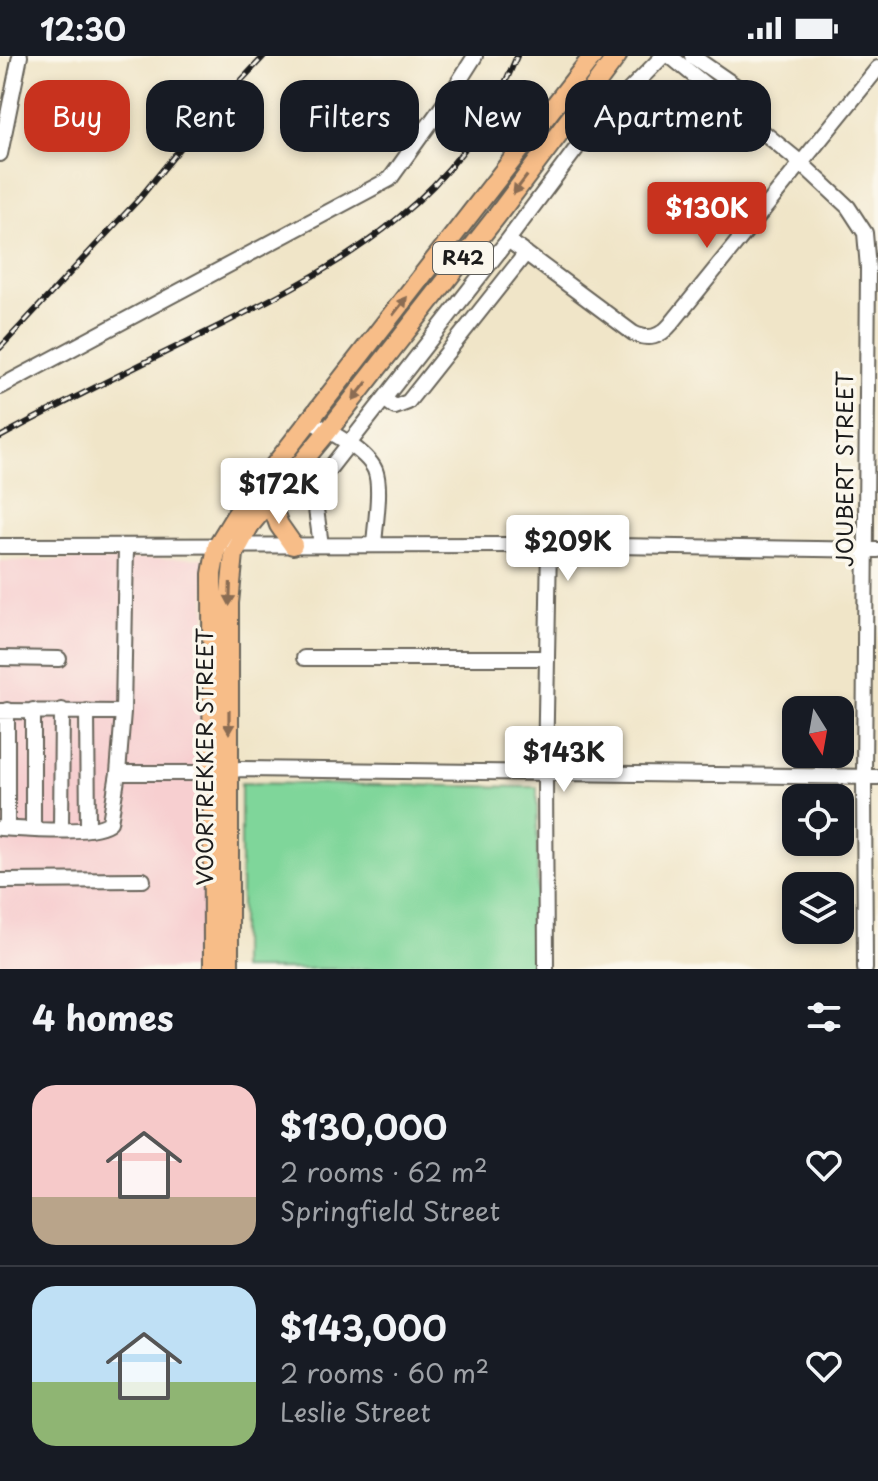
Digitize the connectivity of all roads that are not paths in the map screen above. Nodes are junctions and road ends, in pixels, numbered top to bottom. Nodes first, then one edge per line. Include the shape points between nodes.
1 (20, 56) edge
2 (475, 56) edge
3 (593, 56) edge
4 (617, 56) edge
5 (663, 56) edge
6 (670, 56) edge
7 (692, 56) edge
8 (878, 68) edge
9 (699, 80) edge
10 (727, 80) edge
11 (771, 138) edge
12 (0, 154) edge
13 (801, 163) junction
14 (455, 234) junction
15 (508, 240) junction
16 (472, 248) junction
17 (526, 253) junction
18 (0, 387) edge
19 (872, 398) edge
20 (384, 399) junction
21 (310, 421) junction
22 (328, 431) junction
23 (350, 444) junction
24 (270, 500) junction
25 (872, 522) edge
26 (237, 545) junction
27 (293, 545) junction
28 (321, 545) junction
29 (374, 545) junction
30 (549, 545) junction
31 (0, 546) edge
32 (126, 546) junction
33 (217, 546) junction
34 (872, 550) edge
35 (0, 658) edge
36 (304, 658) dead end
37 (547, 658) junction
38 (59, 659) dead end
39 (33, 710) junction
40 (62, 710) junction
41 (4, 711) edge
42 (87, 711) junction
43 (123, 712) junction
44 (118, 768) junction
45 (224, 769) junction
46 (545, 771) junction
47 (871, 776) edge
48 (4, 828) edge
49 (33, 829) junction
50 (61, 829) junction
51 (88, 829) junction
52 (871, 860) edge
53 (143, 880) dead end
54 (0, 881) edge
55 (213, 969) edge
56 (229, 969) edge
57 (546, 969) edge
58 (865, 969) edge

1 - 12 street
2 - 18 street via 390,179
3 - 14 main road, R42
4 -> 16 main road, R42
5 - 15 street via 591,129
6 - 9 street, JOUBERT STREET
7 - 10 street
8 - 13 street
11 - 13 street, JOUBERT STREET
13 - 17 street via 659,336 633,333
13 - 19 street, JOUBERT STREET via 848,207 865,233
14 - 16 main road
21 -> 14 main road, R42
15 - 17 street
15 - 20 street
16 -> 22 main road, R42
17 - 20 street via 408,402 395,407
19 - 25 street, JOUBERT STREET
20 - 23 street
21 - 22 street
21 - 33 main road, R42
22 - 23 street
22 - 24 main road, R42
23 - 28 street via 316,493
23 - 29 street via 375,471
24 - 26 main road, R42
24 - 27 main road
25 - 34 street, JOUBERT STREET
26 - 27 street
26 - 33 street
26 -> 45 main road, VOORTREKKER STREET / R42 via 229,603
27 - 28 street
28 - 29 street
29 - 30 street
30 - 34 street
30 - 37 street
31 - 32 street
32 - 33 street
32 - 43 street
33 - 45 main road, VOORTREKKER STREET / R42 via 212,574
34 - 47 street, JOUBERT STREET
35 - 38 street
36 - 37 street
37 - 46 street
39 - 40 street
39 - 41 street
39 - 49 street
40 - 42 street
40 - 50 street
41 - 48 street
42 - 43 street
42 - 51 street
43 - 44 street
44 - 45 street
44 - 51 street via 110,822
45 - 46 street
45 - 55 main road, VOORTREKKER STREET / R42
45 - 56 main road, VOORTREKKER STREET / R42
46 - 47 street
46 - 57 street
47 - 52 street, JOUBERT STREET
48 - 49 street
49 - 50 street
50 - 51 street
52 - 58 street, JOUBERT STREET
53 - 54 street

